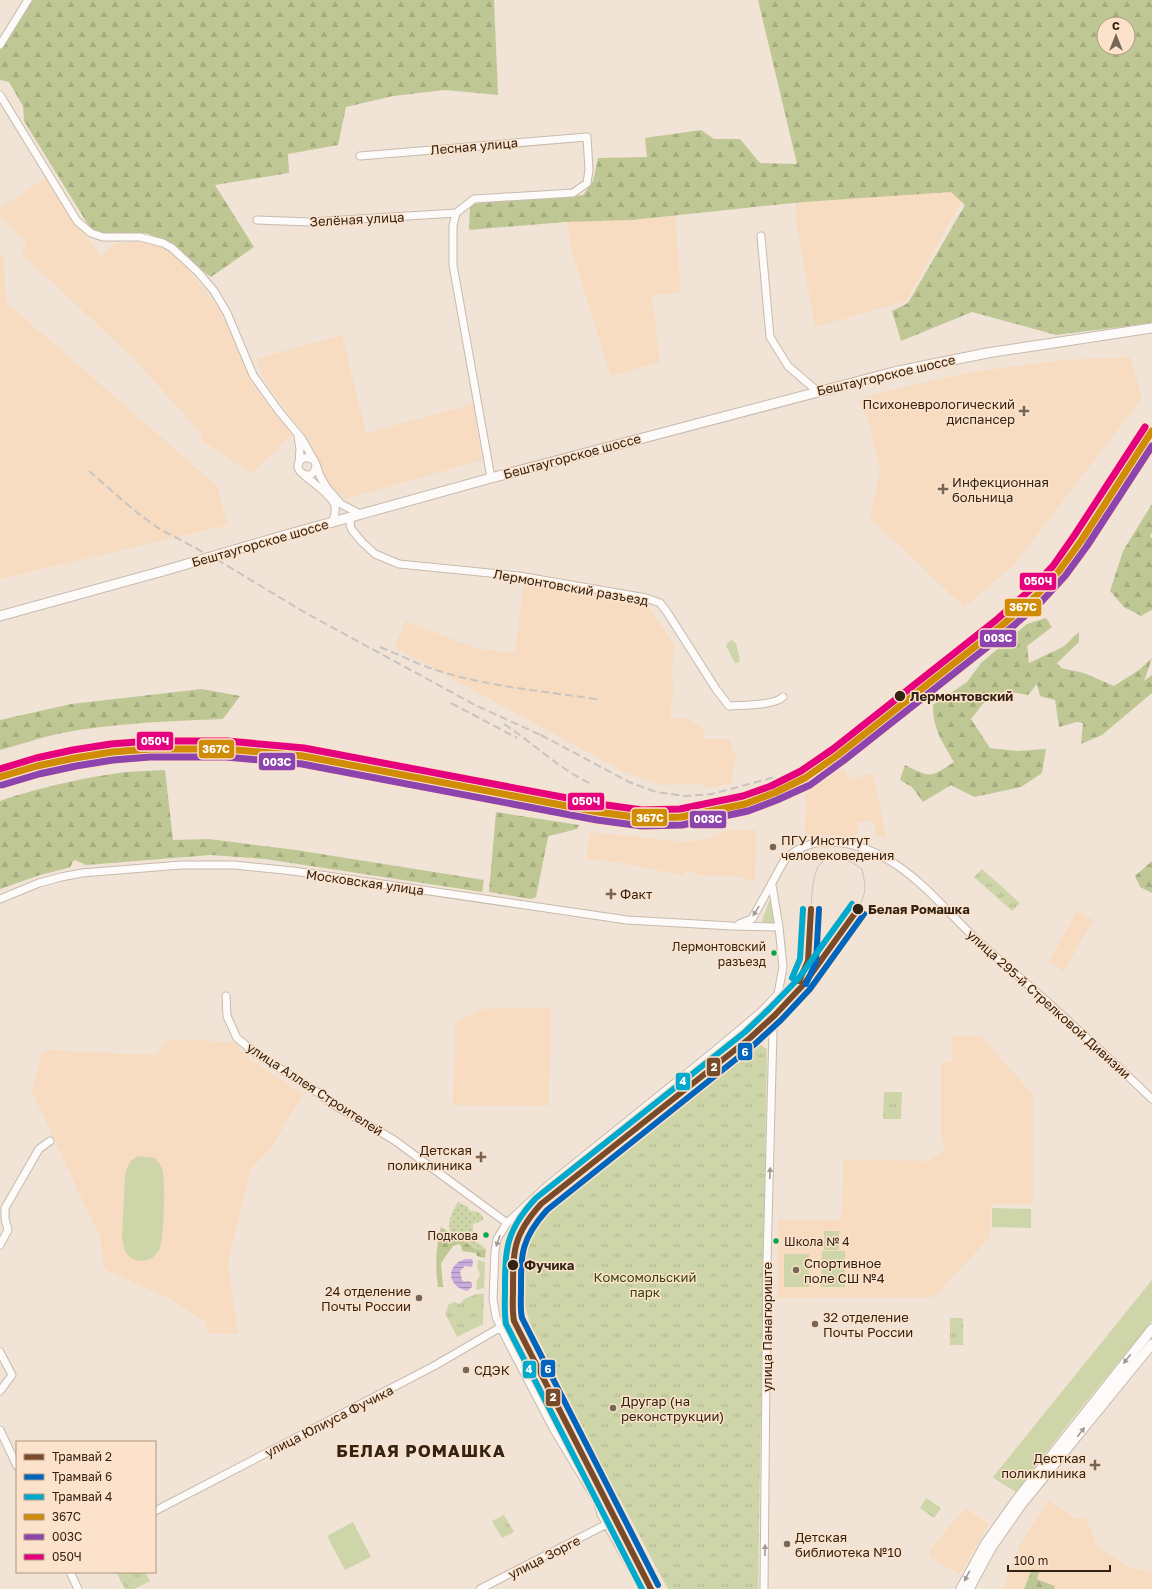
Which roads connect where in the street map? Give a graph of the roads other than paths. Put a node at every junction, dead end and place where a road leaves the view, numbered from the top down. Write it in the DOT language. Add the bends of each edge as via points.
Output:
graph roads {
  1 [pos="28,0"];
  2 [pos="0,44"];
  3 [pos="0,95"];
  4 [pos="360,156"];
  5 [pos="456,213"];
  6 [pos="257,220"];
  7 [pos="761,236"];
  8 [pos="1152,328"];
  9 [pos="817,391"];
  10 [pos="296,431"];
  11 [pos="315,462"];
  12 [pos="299,463"];
  13 [pos="304,475"];
  14 [pos="490,478"];
  15 [pos="360,514"];
  16 [pos="351,517"];
  17 [pos="333,522"];
  18 [pos="0,616"];
  19 [pos="783,697"];
  20 [pos="772,885"];
  21 [pos="0,899"];
  22 [pos="732,926"];
  23 [pos="779,927"];
  24 [pos="778,994"];
  25 [pos="226,996"];
  26 [pos="1152,1099"];
  27 [pos="50,1141"];
  28 [pos="507,1223"];
  29 [pos="0,1245"];
  30 [pos="500,1327"];
  31 [pos="1152,1329"];
  32 [pos="1152,1344"];
  33 [pos="0,1352"];
  34 [pos="0,1391"];
  35 [pos="0,1430"];
  36 [pos="16,1464"];
  37 [pos="156,1510"];
  38 [pos="607,1524"];
  39 [pos="70,1573"];
  40 [pos="78,1589"];
  41 [pos="480,1589"];
  42 [pos="643,1589"];
  43 [pos="764,1589"];
  44 [pos="960,1589"];
  45 [pos="969,1589"];
  1 -- 2 [label="street"];
  3 -- 10 [label="street" via="77,221 91,233 103,237 140,237 163,243 198,272 214,291 227,313 253,375"];
  4 -- 5 [label="street, Лесная улица" via="588,137 587,183 573,193 474,199"];
  5 -- 6 [label="street, Зелёная улица" via="310,222"];
  5 -- 14 [label="street" via="453,226 453,265"];
  7 -- 9 [label="street" via="770,338 788,366"];
  8 -- 9 [label="main road, Бештаугорское шоссе" via="987,353"];
  9 -- 14 [label="main road, Бештаугорское шоссе"];
  10 -- 11 [label="street"];
  10 -- 12 [label="street" via="300,440"];
  11 -- 12 [label="street" via="305,457"];
  11 -- 13 [label="street" via="316,469 313,473"];
  11 -- 15 [label="street" via="327,488 340,504"];
  12 -- 13 [label="street" via="298,468"];
  13 -- 17 [label="street" via="331,498 335,505"];
  14 -- 15 [label="main road, Бештаугорское шоссе"];
  15 -- 16 [label="main road, Бештаугорское шоссе"];
  16 -- 17 [label="main road, Бештаугорское шоссе"];
  16 -- 19 [label="street, Лермонтовский разъезд" via="352,530 362,542 375,554 399,564 519,576 653,600 667,612 729,706 779,701"];
  17 -- 18 [label="main road, Бештаугорское шоссе, bridge"];
  20 -- 22 [label="street, Московская улица, one-way" via="752,918"];
  20 -- 23 [label="street, улица Панагюриште"];
  20 -- 26 [label="street, улица 295-й Стрелковой Дивизии" via="781,866 791,854 814,842 839,842 886,858 939,901 976,939"];
  21 -- 22 [label="street, Московская улица" via="39,883 82,873 181,866 242,866 293,871 627,920"];
  22 -- 23 [label="street, Московская улица"];
  23 -- 24 [label="street, улица Панагюриште" via="782,967"];
  24 -- 28 [label="street" via="762,1011 547,1186"];
  43 -- 24 [label="street, улица Панагюриште, one-way" via="768,1220 773,1030"];
  25 -- 28 [label="street, улица Аллея Строителей" via="227,1016 237,1038 254,1052 336,1106 394,1140"];
  27 -- 29 [label="street" via="39,1149 5,1208 8,1230"];
  28 -- 30 [label="street, one-way" via="497,1239 495,1251 493,1299"];
  30 -- 37 [label="street, улица Юлиуса Фучика" via="434,1366"];
  30 -- 38 [label="street" via="554,1430 597,1501"];
  31 -- 44 [label="main road, one-way" via="1018,1498 986,1543"];
  45 -- 32 [label="main road, one-way" via="991,1548 1021,1504"];
  33 -- 34 [label="street" via="12,1375"];
  35 -- 36 [label="street"];
  38 -- 41 [label="street, улица Зорге"];
  38 -- 42 [label="street"];
  39 -- 40 [label="street"];
}
